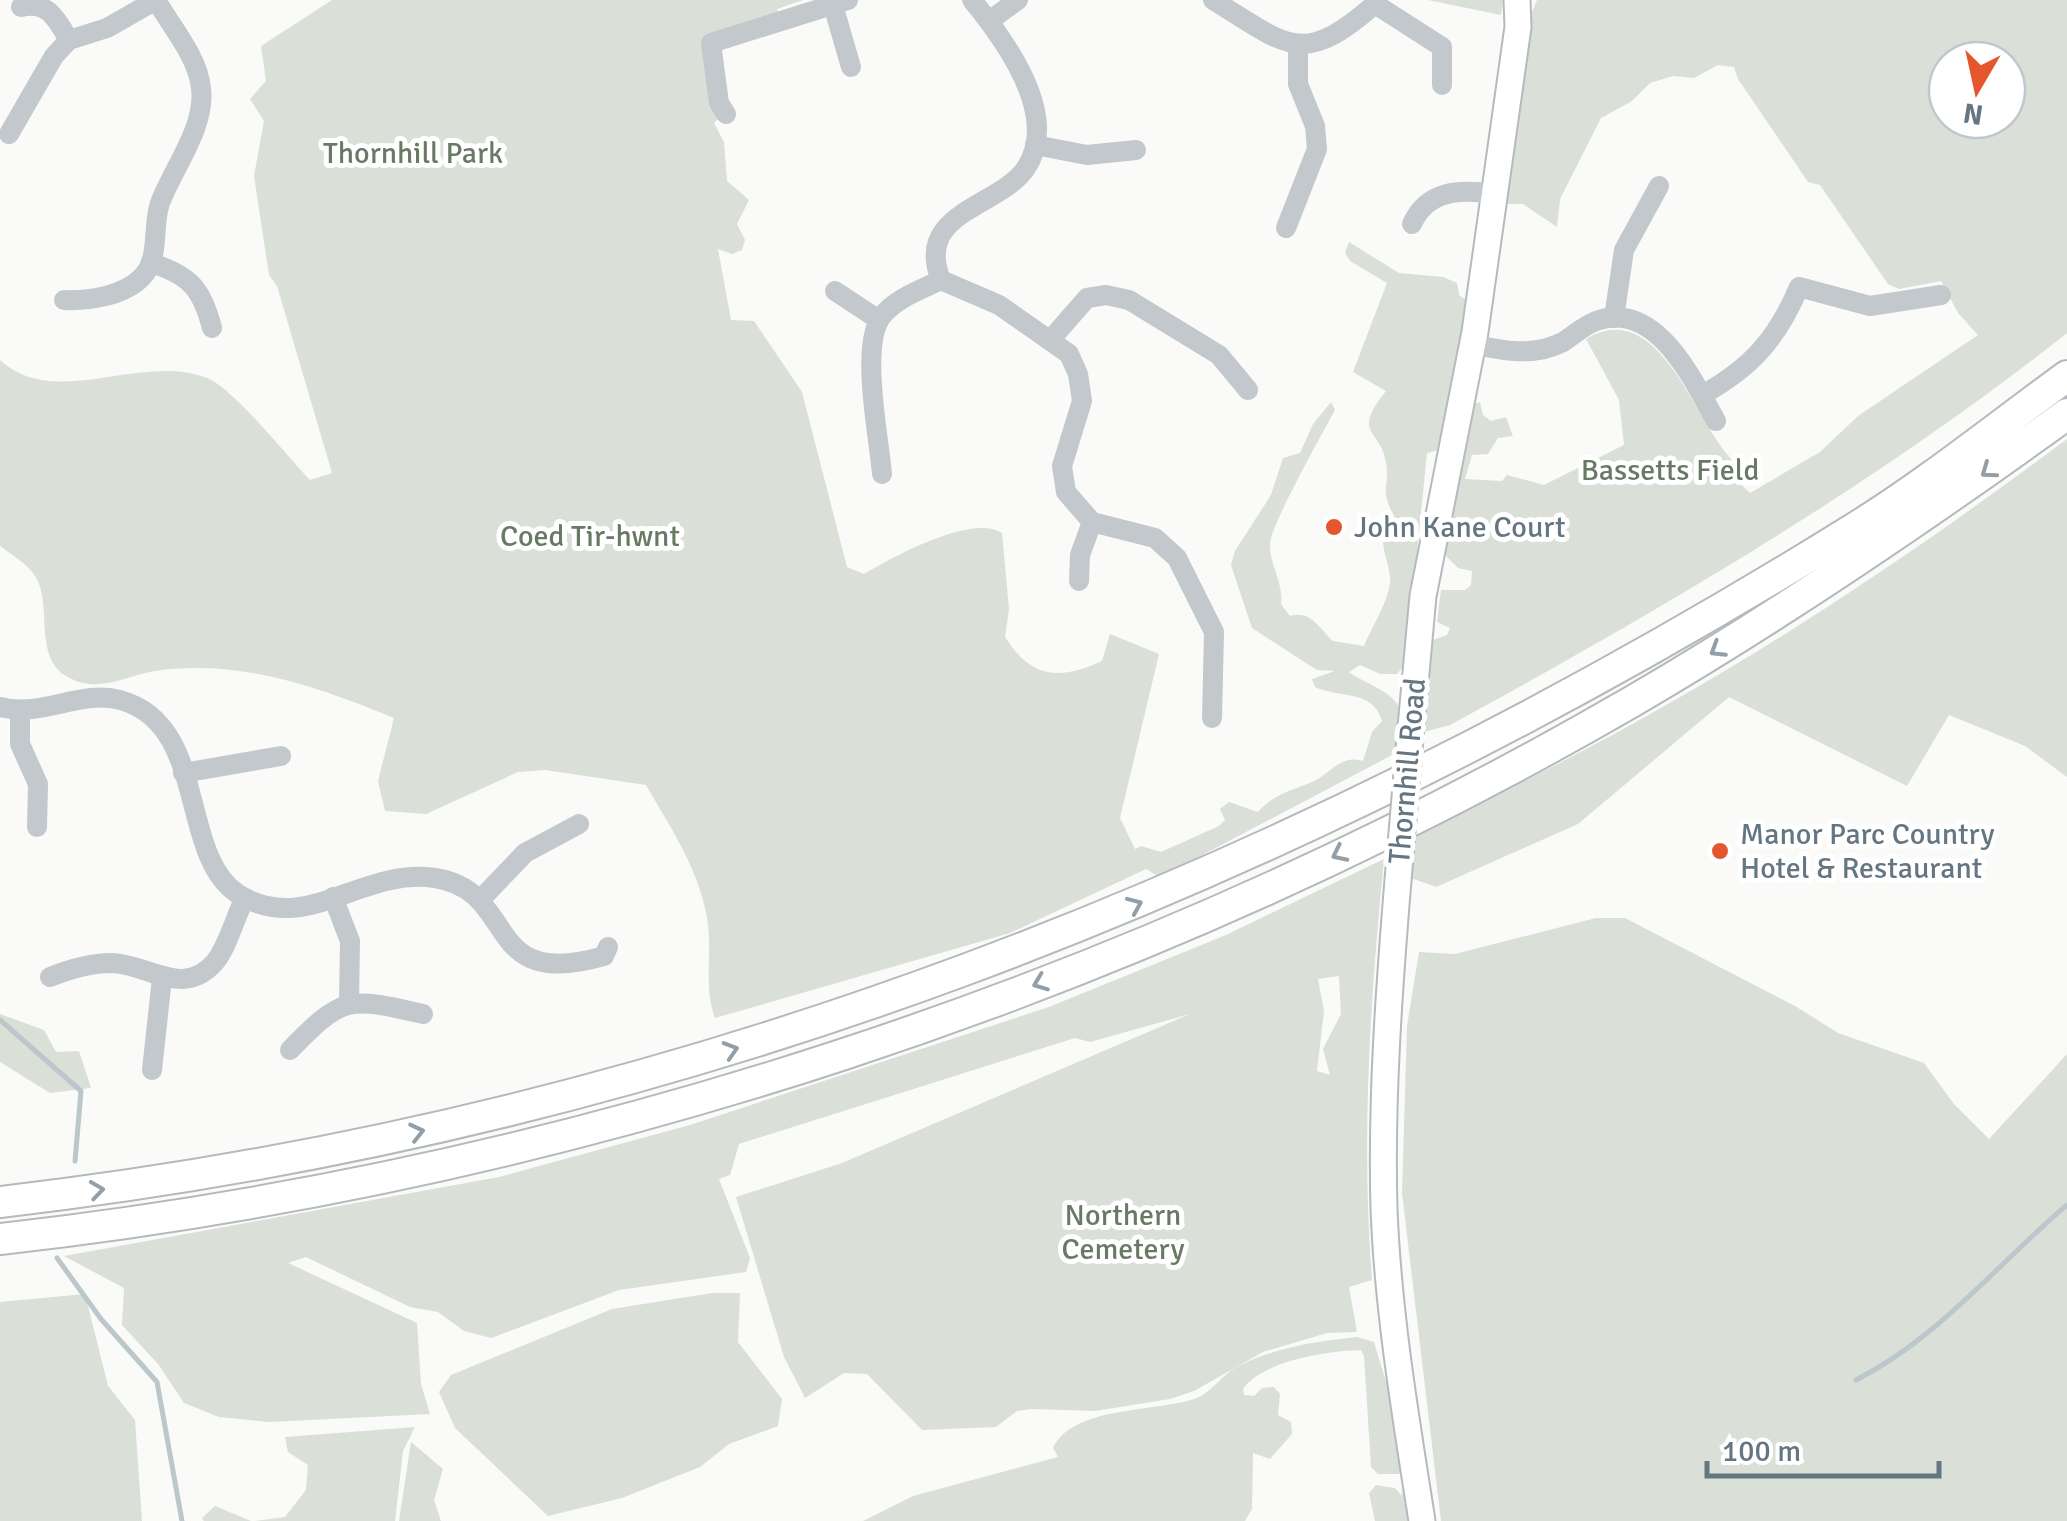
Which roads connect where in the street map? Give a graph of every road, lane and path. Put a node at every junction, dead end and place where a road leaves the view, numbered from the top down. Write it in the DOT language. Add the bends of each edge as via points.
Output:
graph roads {
  1 [pos="156,0"];
  2 [pos="972,0"];
  3 [pos="1018,0"];
  4 [pos="1214,0"];
  5 [pos="1517,0"];
  6 [pos="1531,0"];
  7 [pos="840,2"];
  8 [pos="1375,2"];
  9 [pos="21,7"];
  10 [pos="989,22"];
  11 [pos="1518,28"];
  12 [pos="69,40"];
  13 [pos="1298,45"];
  14 [pos="852,66"];
  15 [pos="1442,84"];
  16 [pos="726,114"];
  17 [pos="9,134"];
  18 [pos="1035,145"];
  19 [pos="1136,150"];
  20 [pos="1660,186"];
  21 [pos="1493,194"];
  22 [pos="1412,224"];
  23 [pos="1286,228"];
  24 [pos="151,262"];
  25 [pos="941,280"];
  26 [pos="836,291"];
  27 [pos="1940,296"];
  28 [pos="64,300"];
  29 [pos="1614,318"];
  30 [pos="879,320"];
  31 [pos="212,328"];
  32 [pos="1052,338"];
  33 [pos="1472,344"];
  34 [pos="2067,376"];
  35 [pos="1248,390"];
  36 [pos="1702,395"];
  37 [pos="2067,414"];
  38 [pos="1716,420"];
  39 [pos="882,474"];
  40 [pos="1092,522"];
  41 [pos="1079,580"];
  42 [pos="10,709"];
  43 [pos="1212,718"];
  44 [pos="282,756"];
  45 [pos="184,773"];
  46 [pos="579,824"];
  47 [pos="36,827"];
  48 [pos="333,897"];
  49 [pos="245,898"];
  50 [pos="480,900"];
  51 [pos="608,947"];
  52 [pos="50,976"];
  53 [pos="162,978"];
  54 [pos="349,1004"];
  55 [pos="423,1014"];
  56 [pos="290,1050"];
  57 [pos="152,1070"];
  58 [pos="0,1202"];
  59 [pos="0,1239"];
  60 [pos="1422,1521"];
  1 -- 12 [label="street"];
  1 -- 24 [label="street" via="196,68 202,101 162,199"];
  2 -- 10 [label="street"];
  3 -- 10 [label="street"];
  4 -- 13 [label="street" via="1278,40"];
  5 -- 11 [label="main road, Thornhill Road"];
  6 -- 11 [label="main road, Thornhill Road"];
  7 -- 14 [label="street"];
  7 -- 16 [label="street" via="711,42"];
  8 -- 13 [label="street" via="1334,38"];
  8 -- 15 [label="street" via="1442,47"];
  9 -- 12 [label="street" via="48,10"];
  10 -- 18 [label="street" via="1024,78"];
  11 -- 21 [label="main road, Thornhill Road"];
  12 -- 17 [label="street"];
  13 -- 23 [label="street" via="1298,84 1316,126 1317,150"];
  18 -- 19 [label="street" via="1088,155"];
  18 -- 25 [label="street" via="1018,178 961,212 944,232 937,260"];
  20 -- 29 [label="street" via="1624,250"];
  21 -- 22 [label="street" via="1440,196"];
  21 -- 33 [label="main road, Thornhill Road"];
  24 -- 28 [label="street" via="120,292"];
  24 -- 31 [label="street" via="193,282"];
  25 -- 30 [label="street" via="903,298"];
  25 -- 32 [label="street" via="984,296"];
  26 -- 30 [label="street"];
  27 -- 36 [label="street" via="1870,306 1799,287 1768,346"];
  29 -- 33 [label="street" via="1536,351"];
  29 -- 36 [label="street" via="1640,324 1662,341"];
  30 -- 39 [label="street" via="872,355"];
  32 -- 35 [label="street" via="1087,298 1120,296 1218,355"];
  32 -- 40 [label="street" via="1074,363 1082,388 1062,480 1072,504"];
  33 -- 60 [label="main road, Thornhill Road, bridge" via="1428,561 1385,1054 1384,1212"];
  58 -- 34 [label="highway, one-way" via="293,1157 533,1106 840,1016 1094,923 1350,807 1604,676 1860,525"];
  36 -- 38 [label="street"];
  37 -- 59 [label="highway, one-way" via="1857,564 1607,716 1323,862 1091,963 890,1038 648,1113 353,1183"];
  40 -- 41 [label="street"];
  40 -- 43 [label="street" via="1155,538 1178,558 1214,632"];
  42 -- 45 [label="street" via="106,698 132,704 165,730"];
  42 -- 47 [label="street" via="38,784"];
  44 -- 45 [label="street"];
  45 -- 49 [label="street" via="217,870"];
  46 -- 50 [label="street" via="525,853"];
  48 -- 49 [label="street" via="289,910"];
  48 -- 50 [label="street" via="376,880 412,876 448,880"];
  48 -- 54 [label="street" via="350,940"];
  49 -- 53 [label="street" via="214,963 188,978"];
  50 -- 51 [label="street" via="508,942 540,964 590,960"];
  52 -- 53 [label="street" via="111,963"];
  53 -- 57 [label="street"];
  54 -- 55 [label="street"];
  54 -- 56 [label="street" via="326,1013"];
}
